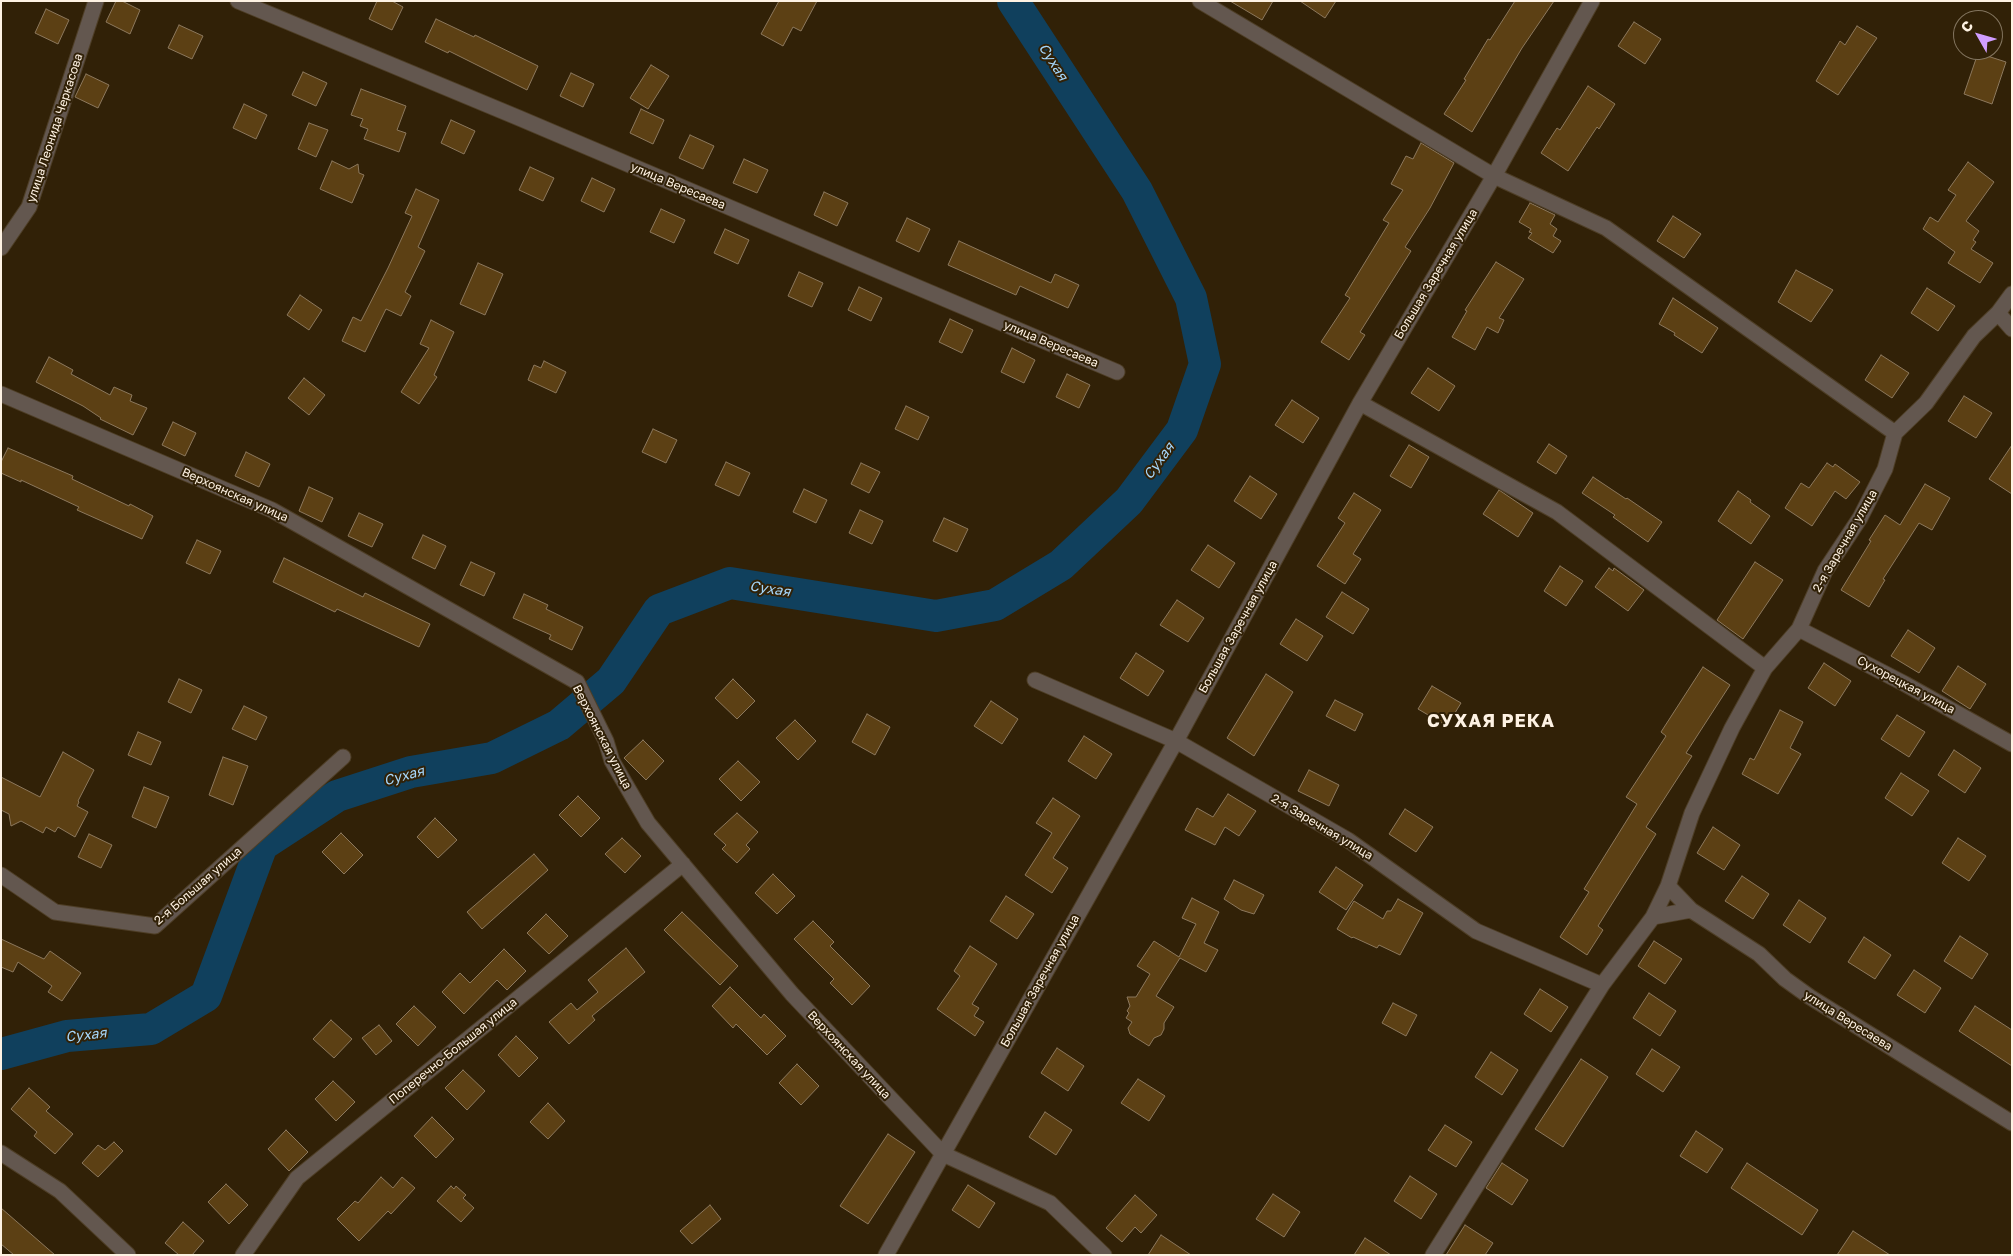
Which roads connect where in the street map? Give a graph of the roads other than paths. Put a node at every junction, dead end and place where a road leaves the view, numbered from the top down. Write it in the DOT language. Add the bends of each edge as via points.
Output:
graph roads {
  1 [pos="96,1"];
  2 [pos="238,1"];
  3 [pos="1200,1"];
  4 [pos="1592,1"];
  5 [pos="1494,176"];
  6 [pos="1,248"];
  7 [pos="2012,294"];
  8 [pos="1998,313"];
  9 [pos="2012,329"];
  10 [pos="1117,372"];
  11 [pos="1,394"];
  12 [pos="1360,403"];
  13 [pos="1895,433"];
  14 [pos="1799,629"];
  15 [pos="1766,668"];
  16 [pos="1034,680"];
  17 [pos="1176,741"];
  18 [pos="2012,744"];
  19 [pos="343,757"];
  20 [pos="683,864"];
  21 [pos="1,875"];
  22 [pos="1668,886"];
  23 [pos="1692,910"];
  24 [pos="1653,917"];
  25 [pos="1602,985"];
  26 [pos="2012,1123"];
  27 [pos="1,1153"];
  28 [pos="942,1154"];
  29 [pos="128,1255"];
  30 [pos="242,1255"];
  31 [pos="886,1255"];
  32 [pos="1104,1255"];
  33 [pos="1433,1255"];
  1 -- 6 [label="street, улица Леонида Черкасова" via="28,207"];
  2 -- 10 [label="street, улица Вересаева"];
  3 -- 5 [label="street"];
  4 -- 5 [label="street, Большая Заречная улица"];
  5 -- 12 [label="street, Большая Заречная улица"];
  5 -- 13 [label="street" via="1606,228"];
  7 -- 8 [label="street"];
  8 -- 9 [label="street"];
  8 -- 13 [label="street" via="1974,336 1926,403"];
  11 -- 20 [label="street, Верхоянская улица" via="272,510 577,682 606,741 612,761 648,822"];
  12 -- 15 [label="street" via="1558,512"];
  12 -- 17 [label="street, Большая Заречная улица"];
  13 -- 14 [label="street, 2-я Заречная улица" via="1885,469 1860,518 1825,571"];
  14 -- 15 [label="street, 2-я Заречная улица"];
  14 -- 18 [label="street, Сухорецкая улица"];
  15 -- 22 [label="street, 2-я Заречная улица" via="1732,728 1692,813"];
  16 -- 17 [label="street, 2-я Заречная улица"];
  17 -- 25 [label="street, 2-я Заречная улица" via="1348,840 1476,931"];
  17 -- 28 [label="street, Большая Заречная улица"];
  19 -- 21 [label="street, 2-я Большая улица" via="155,926 55,912"];
  20 -- 28 [label="street, Верхоянская улица" via="792,994"];
  20 -- 30 [label="street, Поперечно-Большая улица" via="297,1178"];
  22 -- 23 [label="street, улица Вересаева"];
  22 -- 24 [label="street, 2-я Заречная улица"];
  23 -- 24 [label="street"];
  23 -- 26 [label="street, улица Вересаева" via="1759,954 1810,998"];
  24 -- 25 [label="street, 2-я Заречная улица"];
  25 -- 33 [label="street, 2-я Заречная улица"];
  27 -- 29 [label="street" via="60,1191"];
  28 -- 31 [label="street, Большая Заречная улица"];
  28 -- 32 [label="street, Верхоянская улица" via="1050,1203"];
}
